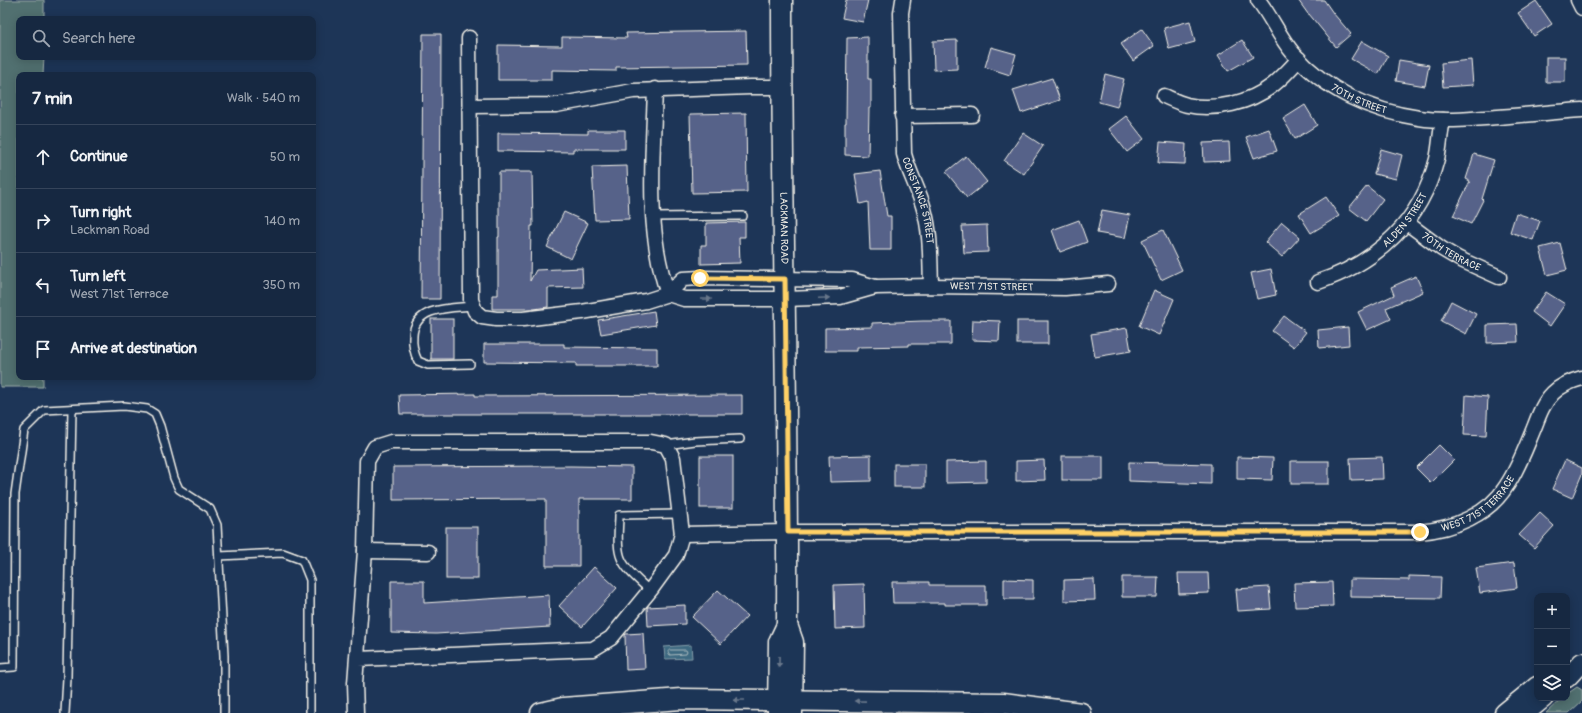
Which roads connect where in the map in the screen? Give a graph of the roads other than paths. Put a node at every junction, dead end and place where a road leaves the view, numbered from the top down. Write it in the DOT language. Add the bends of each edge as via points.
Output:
graph roads {
  1 [pos="782,0"];
  2 [pos="903,0"];
  3 [pos="1258,0"];
  4 [pos="1578,0"];
  5 [pos="1582,8"];
  6 [pos="469,38"];
  7 [pos="1299,59"];
  8 [pos="782,87"];
  9 [pos="654,89"];
  10 [pos="1164,96"];
  11 [pos="470,106"];
  12 [pos="1582,110"];
  13 [pos="972,115"];
  14 [pos="902,116"];
  15 [pos="1443,120"];
  16 [pos="743,216"];
  17 [pos="654,217"];
  18 [pos="1407,223"];
  19 [pos="1498,277"];
  20 [pos="785,279"];
  21 [pos="1318,282"];
  22 [pos="1108,284"];
  23 [pos="931,286"];
  24 [pos="875,287"];
  25 [pos="668,294"];
  26 [pos="786,299"];
  27 [pos="473,306"];
  28 [pos="470,364"];
  29 [pos="1582,378"];
  30 [pos="72,409"];
  31 [pos="740,439"];
  32 [pos="666,446"];
  33 [pos="680,514"];
  34 [pos="788,532"];
  35 [pos="682,534"];
  36 [pos="365,551"];
  37 [pos="428,552"];
  38 [pos="219,556"];
  39 [pos="650,591"];
  40 [pos="358,658"];
  41 [pos="1582,659"];
  42 [pos="1582,662"];
  43 [pos="1569,665"];
  44 [pos="0,668"];
  45 [pos="1570,675"];
  46 [pos="1534,688"];
  47 [pos="1540,701"];
  48 [pos="785,706"];
  49 [pos="65,713"];
  50 [pos="224,713"];
  51 [pos="310,713"];
  52 [pos="356,713"];
  53 [pos="542,713"];
  54 [pos="1081,713"];
  55 [pos="1504,713"];
  56 [pos="1526,713"];
  1 -- 8 [label="main road, LACKMAN ROAD"];
  2 -- 14 [label="street, CONSTANCE STREET"];
  3 -- 7 [label="street, 70TH STREET" via="1292,53"];
  4 -- 5 [label="street"];
  6 -- 11 [label="street"];
  7 -- 10 [label="street" via="1272,86 1246,100 1217,106 1201,106"];
  7 -- 15 [label="street, 70TH STREET" via="1321,80 1353,99 1391,113"];
  8 -- 9 [label="street"];
  8 -- 20 [label="main road, LACKMAN ROAD"];
  9 -- 11 [label="street" via="556,105"];
  9 -- 17 [label="street"];
  11 -- 27 [label="street"];
  12 -- 15 [label="street, 70TH STREET"];
  13 -- 14 [label="street"];
  14 -- 23 [label="street, CONSTANCE STREET" via="904,154 924,209 930,242"];
  15 -- 18 [label="street, ALDEN STREET" via="1432,174 1416,210"];
  16 -- 17 [label="lane"];
  17 -- 25 [label="street" via="661,273"];
  18 -- 19 [label="street, 70TH TERRACE" via="1453,256"];
  18 -- 21 [label="street, ALDEN STREET" via="1394,238 1353,268"];
  20 -- 24 [label="street, WEST 71ST STREET" via="852,280"];
  20 -- 25 [label="street, WEST 71ST STREET" via="683,279"];
  20 -- 26 [label="main road, LACKMAN ROAD"];
  22 -- 23 [label="street, WEST 71ST STREET" via="1065,288"];
  23 -- 24 [label="street, WEST 71ST STREET"];
  26 -- 24 [label="street, WEST 71ST STREET, one-way" via="840,297"];
  25 -- 26 [label="street, WEST 71ST STREET, one-way" via="684,299"];
  25 -- 27 [label="street" via="646,301 523,319 482,316"];
  26 -- 34 [label="main road, LACKMAN ROAD"];
  27 -- 28 [label="lane" via="428,313 418,320 413,330 412,343 418,361 428,365"];
  29 -- 34 [label="street, WEST 71ST TERRACE" via="1570,381 1553,392 1544,404 1517,468 1507,487 1495,501 1464,522 1434,531"];
  30 -- 38 [label="lane" via="124,406 147,409 155,414 179,489 210,509 218,525"];
  30 -- 44 [label="lane" via="44,410 24,430 15,494 14,667"];
  30 -- 49 [label="lane"];
  31 -- 32 [label="lane" via="695,441"];
  32 -- 33 [label="street" via="673,458"];
  32 -- 36 [label="street" via="651,442 391,442 375,447 367,461"];
  33 -- 35 [label="street"];
  33 -- 39 [label="lane" via="619,515 619,553 625,566"];
  34 -- 35 [label="street, WEST 71ST TERRACE"];
  34 -- 48 [label="main road, LACKMAN ROAD" via="787,625 779,642"];
  35 -- 39 [label="street" via="676,555"];
  36 -- 37 [label="street"];
  36 -- 40 [label="street"];
  38 -- 50 [label="lane"];
  38 -- 51 [label="lane" via="283,553 302,560 310,580"];
  39 -- 40 [label="street" via="611,638 593,650"];
  40 -- 52 [label="street" via="355,683"];
  41 -- 43 [label="street"];
  42 -- 45 [label="street"];
  46 -- 55 [label="street"];
  47 -- 56 [label="street"];
  48 -- 53 [label="main road, one-way" via="681,699 563,708"];
  54 -- 48 [label="main road, one-way" via="1003,703"];
}
